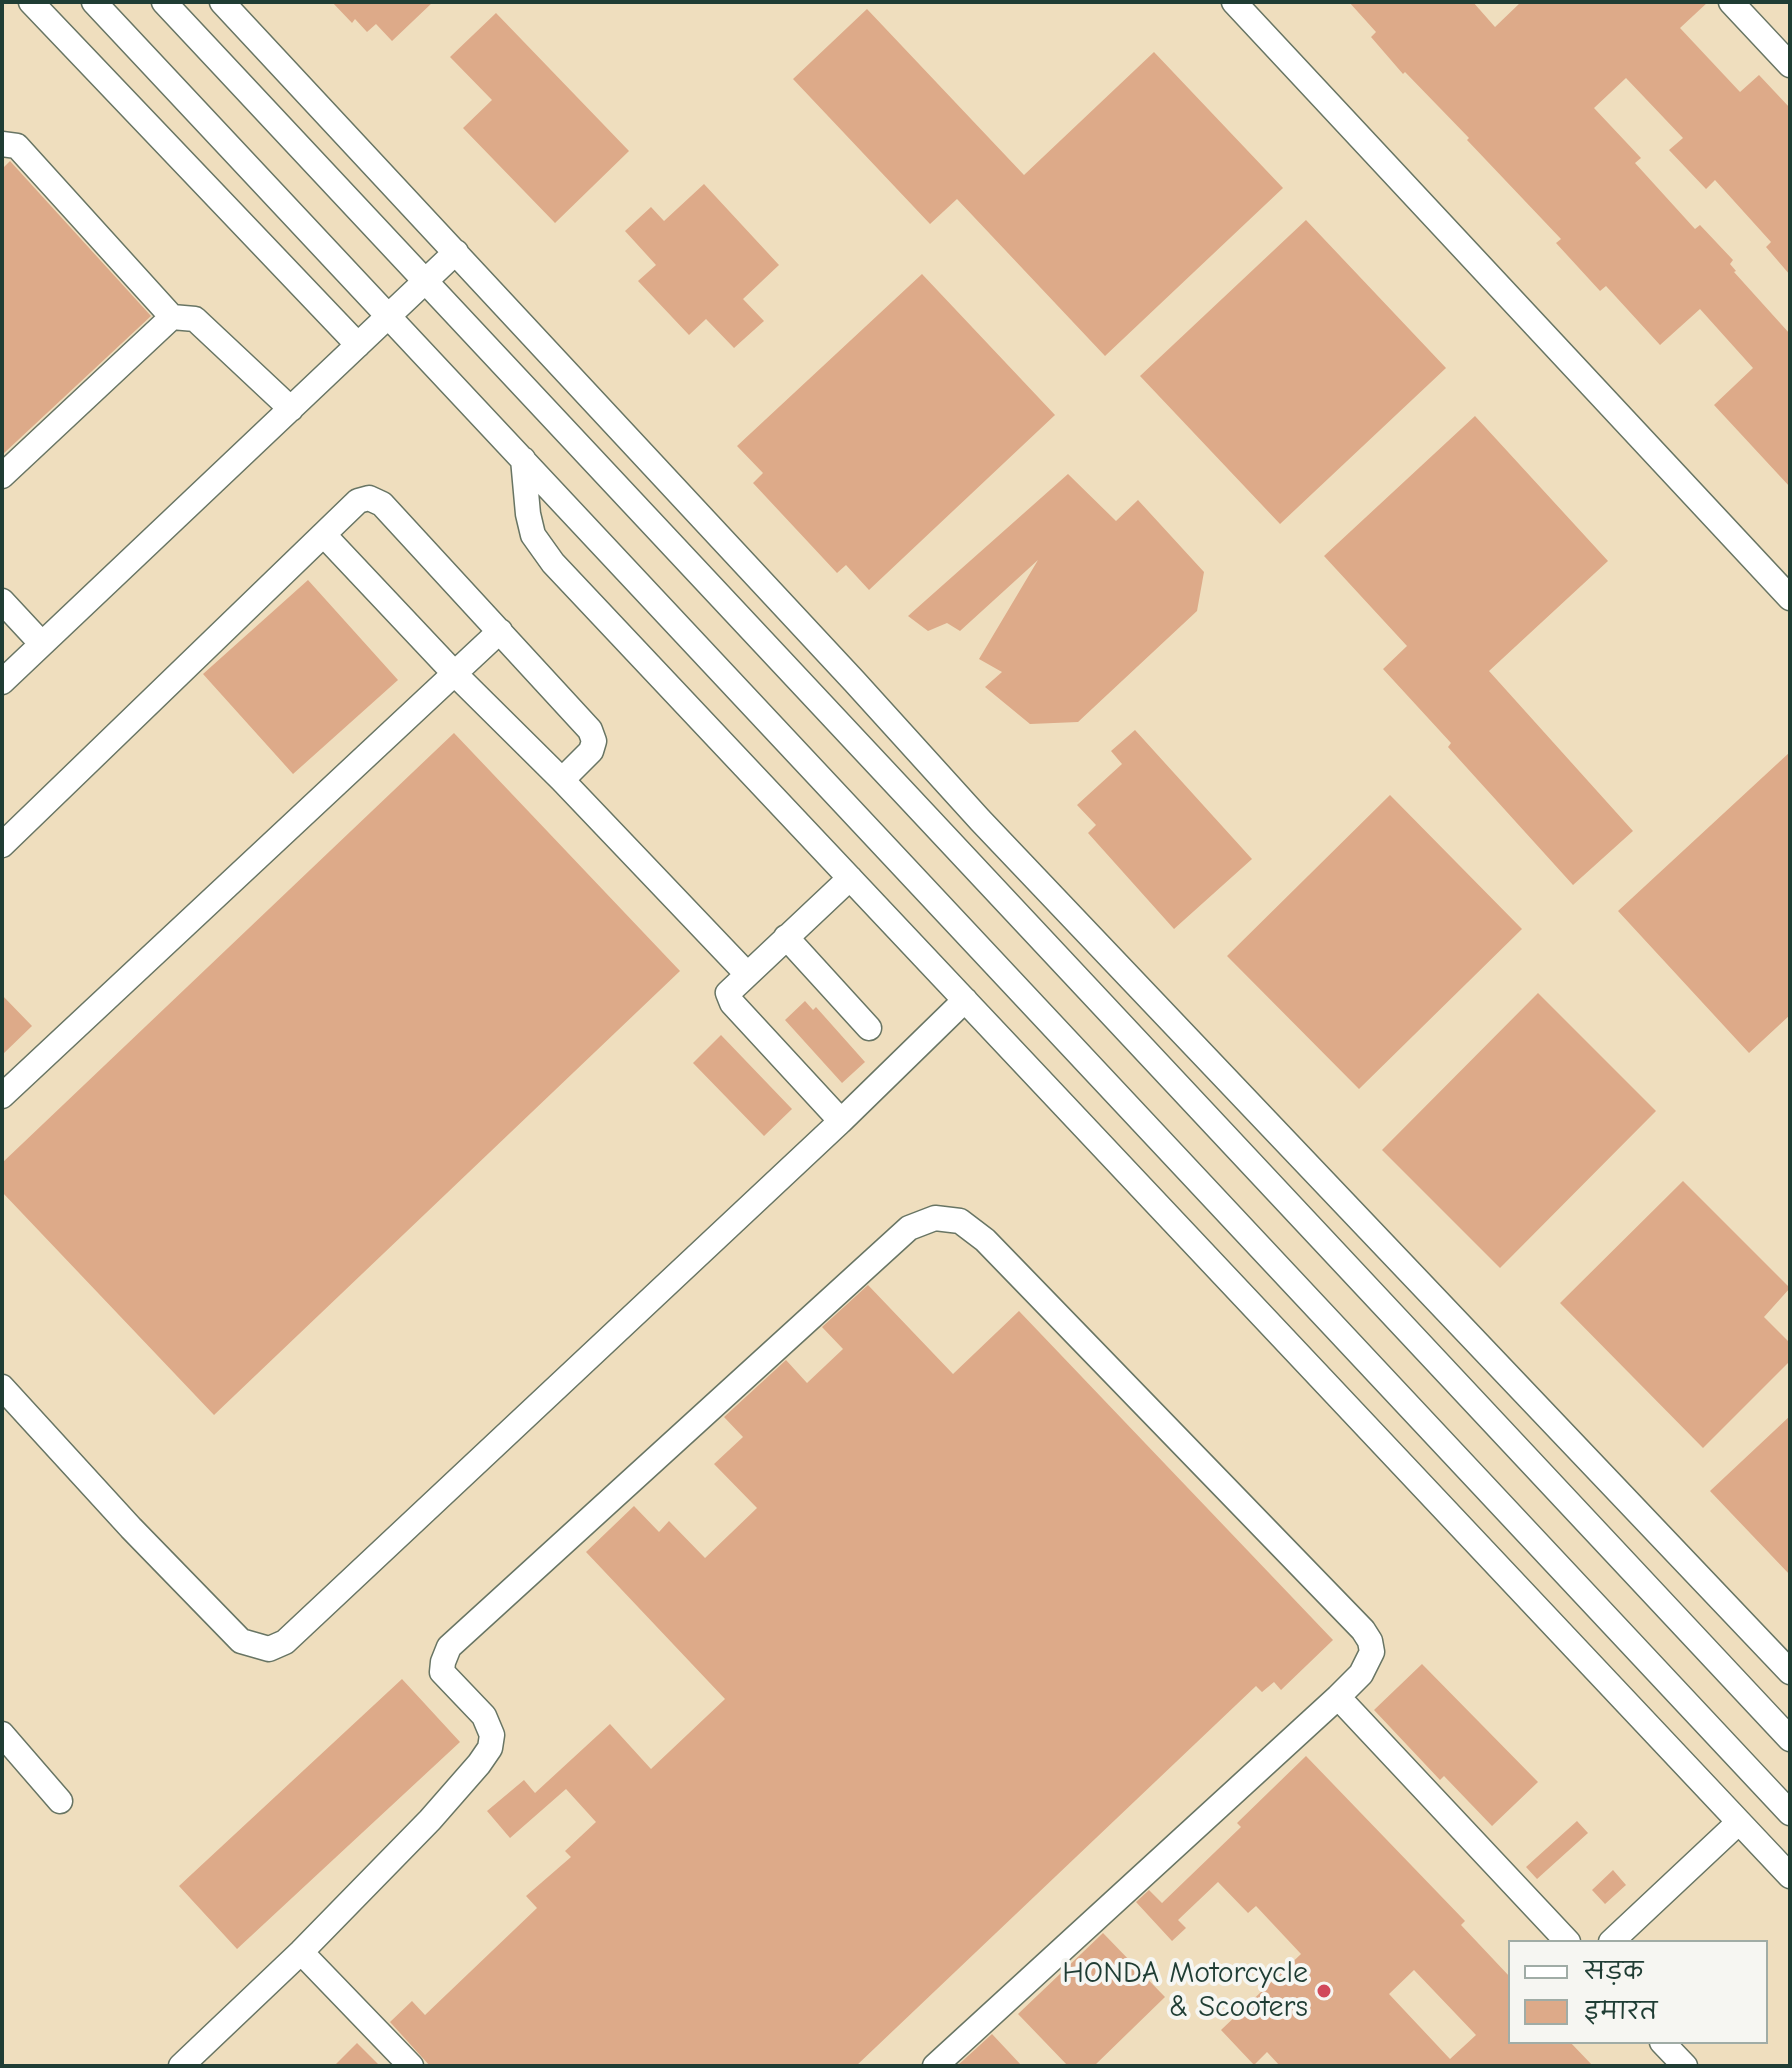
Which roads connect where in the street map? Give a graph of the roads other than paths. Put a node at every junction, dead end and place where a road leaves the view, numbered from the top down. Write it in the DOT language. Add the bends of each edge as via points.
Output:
graph roads {
  1 [pos="31,2"];
  2 [pos="94,2"];
  3 [pos="164,2"];
  4 [pos="222,2"];
  5 [pos="1234,2"];
  6 [pos="1731,2"];
  7 [pos="1790,65"];
  8 [pos="2,144"];
  9 [pos="456,252"];
  10 [pos="426,281"];
  11 [pos="390,316"];
  12 [pos="172,317"];
  13 [pos="358,345"];
  14 [pos="291,409"];
  15 [pos="523,459"];
  16 [pos="2,476"];
  17 [pos="324,535"];
  18 [pos="1790,598"];
  19 [pos="2,601"];
  20 [pos="500,631"];
  21 [pos="42,644"];
  22 [pos="455,674"];
  23 [pos="2,682"];
  24 [pos="562,780"];
  25 [pos="2,845"];
  26 [pos="850,878"];
  27 [pos="786,937"];
  28 [pos="746,973"];
  29 [pos="965,1000"];
  30 [pos="869,1028"];
  31 [pos="2,1096"];
  32 [pos="841,1121"];
  33 [pos="2,1387"];
  34 [pos="1790,1672"];
  35 [pos="1338,1697"];
  36 [pos="2,1734"];
  37 [pos="1790,1739"];
  38 [pos="60,1801"];
  39 [pos="1790,1813"];
  40 [pos="1739,1822"];
  41 [pos="1790,1876"];
  42 [pos="1566,1940"];
  43 [pos="1613,1940"];
  44 [pos="301,1952"];
  45 [pos="1664,2044"];
  46 [pos="181,2066"];
  47 [pos="411,2066"];
  48 [pos="935,2066"];
  49 [pos="1685,2066"];
  1 -- 13 [label="street"];
  2 -- 11 [label="street"];
  3 -- 10 [label="street"];
  4 -- 9 [label="street"];
  5 -- 18 [label="street"];
  6 -- 7 [label="street"];
  8 -- 12 [label="street" via="17,146"];
  9 -- 10 [label="street"];
  9 -- 34 [label="street" via="980,820"];
  10 -- 11 [label="street"];
  10 -- 37 [label="street"];
  11 -- 13 [label="street"];
  11 -- 15 [label="street"];
  12 -- 14 [label="street" via="195,319"];
  12 -- 16 [label="street"];
  13 -- 14 [label="street"];
  14 -- 21 [label="street"];
  15 -- 26 [label="street" via="533,535 553,563"];
  15 -- 39 [label="street"];
  17 -- 20 [label="street" via="358,501 369,498 382,504"];
  17 -- 22 [label="street"];
  17 -- 25 [label="street"];
  19 -- 21 [label="street"];
  20 -- 22 [label="street"];
  20 -- 24 [label="street" via="590,730 591,751"];
  21 -- 23 [label="street"];
  22 -- 24 [label="street"];
  22 -- 31 [label="street"];
  24 -- 28 [label="street"];
  26 -- 27 [label="street"];
  26 -- 29 [label="street"];
  27 -- 28 [label="street"];
  27 -- 30 [label="street"];
  28 -- 32 [label="street" via="728,993 732,1003"];
  29 -- 32 [label="street"];
  29 -- 40 [label="street"];
  32 -- 33 [label="street" via="285,1642 269,1649 241,1641"];
  35 -- 42 [label="street"];
  35 -- 44 [label="street" via="1369,1663 1370,1641 1363,1630 985,1240 960,1221 935,1218 909,1228 449,1647 442,1672 484,1716 492,1735 490,1748 430,1820"];
  35 -- 48 [label="street"];
  36 -- 38 [label="street"];
  40 -- 41 [label="street"];
  40 -- 43 [label="street"];
  44 -- 46 [label="street"];
  44 -- 47 [label="street"];
  45 -- 49 [label="street"];
}
